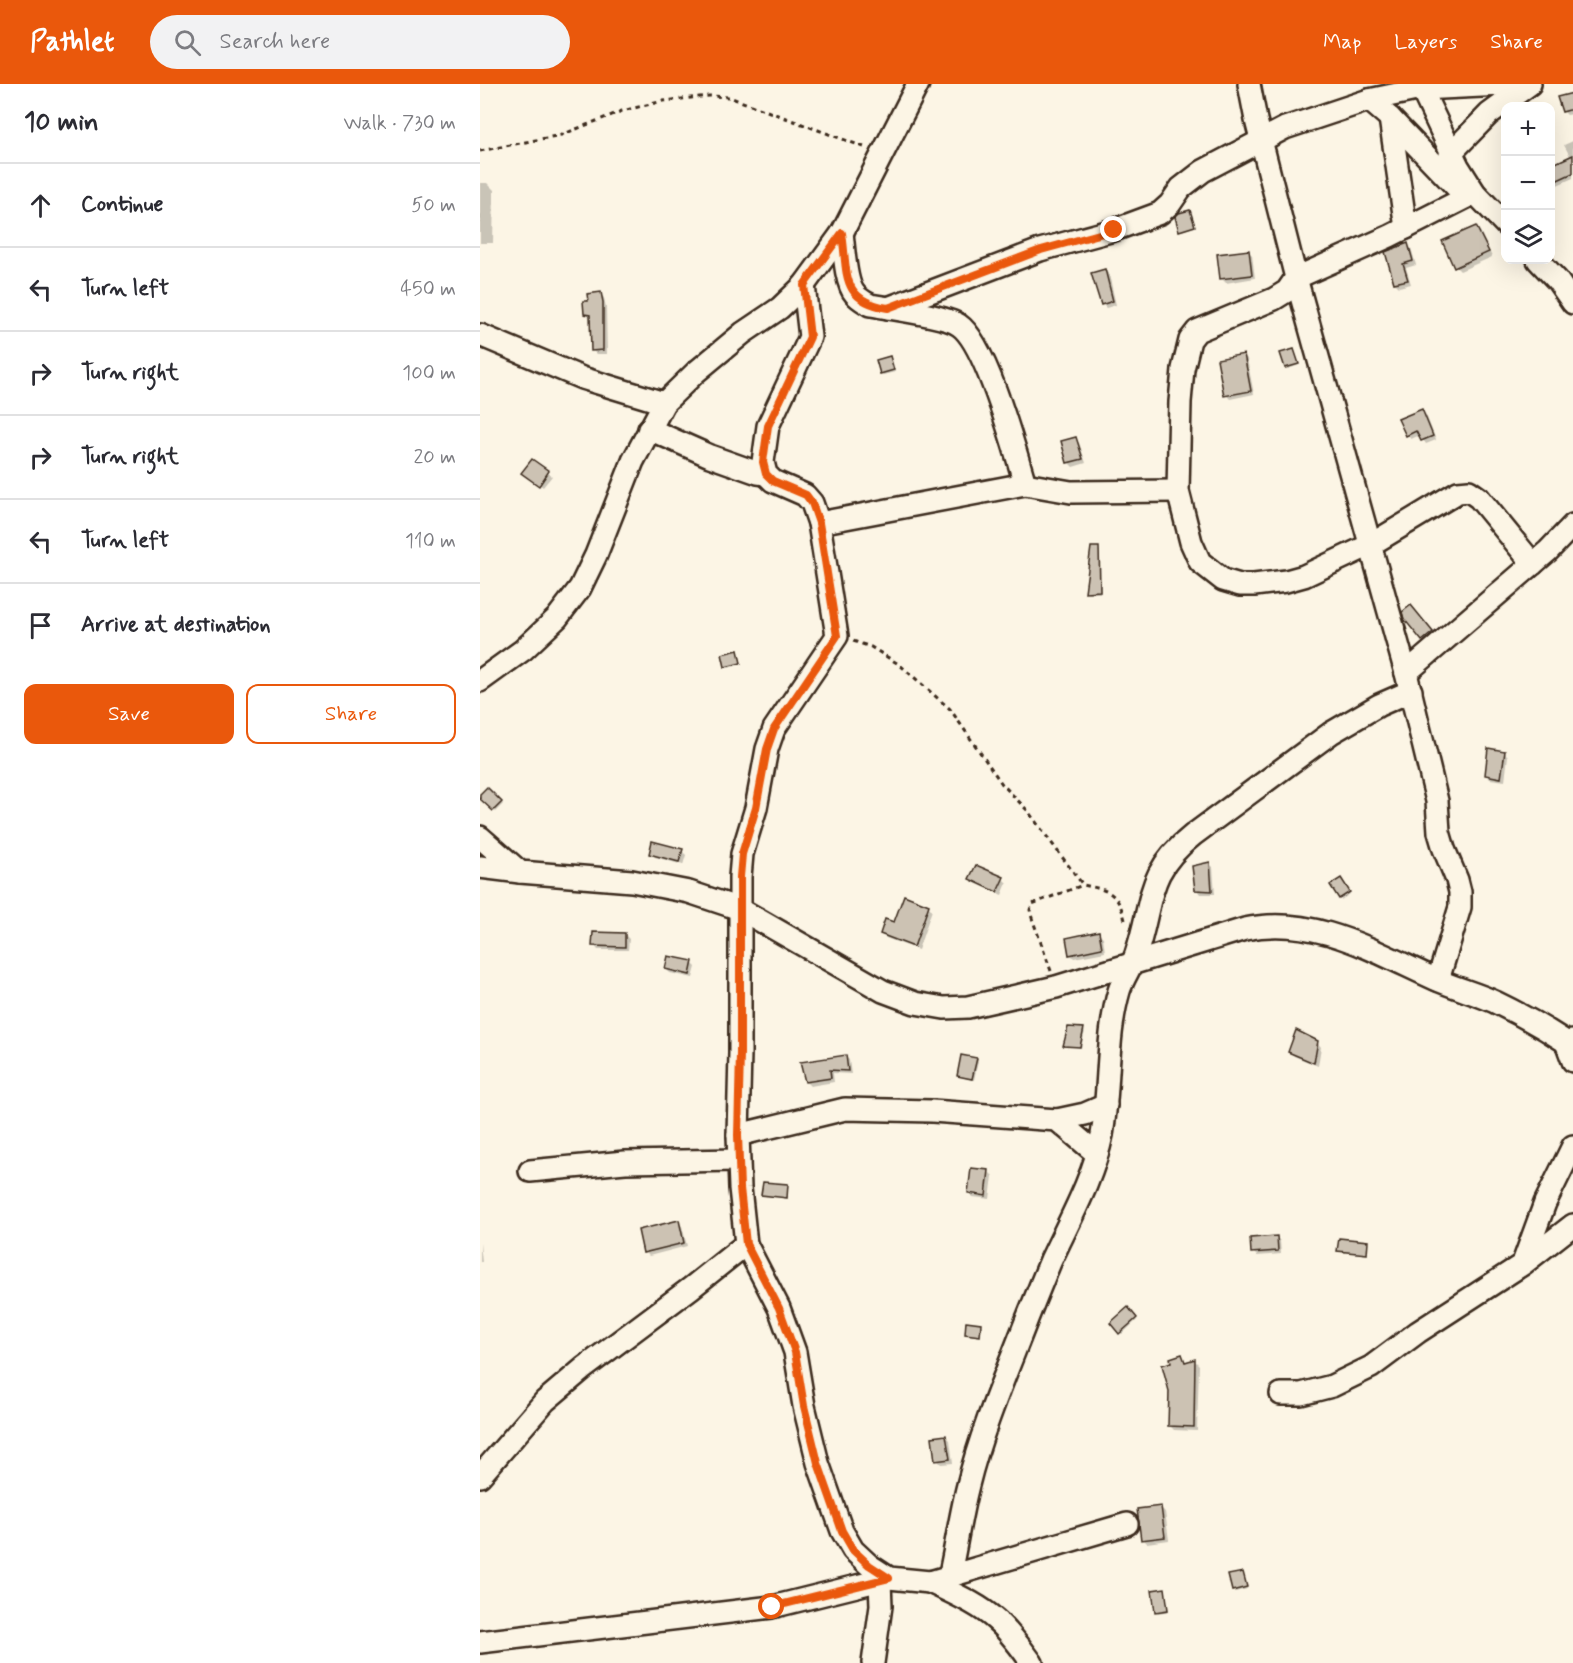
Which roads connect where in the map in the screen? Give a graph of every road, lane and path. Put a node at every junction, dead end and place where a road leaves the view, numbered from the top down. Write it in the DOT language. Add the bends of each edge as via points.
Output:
graph roads {
  1 [pos="918,84"];
  2 [pos="1523,84"];
  3 [pos="1530,84"];
  4 [pos="1420,86"];
  5 [pos="1250,92"];
  6 [pos="1369,100"];
  7 [pos="1390,118"];
  8 [pos="1285,128"];
  9 [pos="1261,141"];
  10 [pos="480,151"];
  11 [pos="1450,153"];
  12 [pos="882,154"];
  13 [pos="1470,195"];
  14 [pos="1501,221"];
  15 [pos="1406,228"];
  16 [pos="842,233"];
  17 [pos="1542,264"];
  18 [pos="1296,278"];
  19 [pos="804,285"];
  20 [pos="1573,303"];
  21 [pos="888,308"];
  22 [pos="480,335"];
  23 [pos="664,403"];
  24 [pos="649,429"];
  25 [pos="766,474"];
  26 [pos="1025,484"];
  27 [pos="1178,491"];
  28 [pos="819,523"];
  29 [pos="1573,525"];
  30 [pos="1370,545"];
  31 [pos="1533,564"];
  32 [pos="837,636"];
  33 [pos="480,681"];
  34 [pos="1409,682"];
  35 [pos="480,837"];
  36 [pos="480,867"];
  37 [pos="520,872"];
  38 [pos="1083,885"];
  39 [pos="740,909"];
  40 [pos="1133,959"];
  41 [pos="1437,980"];
  42 [pos="1056,987"];
  43 [pos="1571,1048"];
  44 [pos="1106,1105"];
  45 [pos="1057,1120"];
  46 [pos="738,1135"];
  47 [pos="1573,1146"];
  48 [pos="1098,1154"];
  49 [pos="738,1160"];
  50 [pos="530,1171"];
  51 [pos="1573,1225"];
  52 [pos="746,1244"];
  53 [pos="1523,1264"];
  54 [pos="1281,1394"];
  55 [pos="480,1476"];
  56 [pos="1127,1524"];
  57 [pos="885,1580"];
  58 [pos="939,1580"];
  59 [pos="480,1642"];
  60 [pos="873,1663"];
  61 [pos="1032,1663"];
  1 -- 12 [label="street"];
  2 -- 4 [label="street"];
  3 -- 11 [label="street" via="1489,114"];
  4 -- 6 [label="street"];
  4 -- 11 [label="street"];
  5 -- 8 [label="street"];
  5 -- 9 [label="street"];
  6 -- 7 [label="street"];
  6 -- 8 [label="street"];
  7 -- 13 [label="street"];
  7 -- 15 [label="street"];
  8 -- 9 [label="street"];
  9 -- 18 [label="street"];
  9 -- 21 [label="street" via="1203,171 1181,188 1160,213 1103,234 1041,250"];
  10 -- 12 [label="path" via="561,135 622,111 709,96 729,97"];
  11 -- 13 [label="street"];
  12 -- 16 [label="street"];
  13 -- 14 [label="street"];
  13 -- 15 [label="street"];
  15 -- 18 [label="street"];
  16 -- 19 [label="street"];
  16 -- 21 [label="street" via="853,293 870,305"];
  17 -- 20 [label="street"];
  18 -- 27 [label="street" via="1287,291 1274,299 1209,324 1190,340 1180,402"];
  18 -- 30 [label="street"];
  19 -- 23 [label="street" via="696,372"];
  19 -- 25 [label="street" via="810,337 768,426 763,462"];
  21 -- 26 [label="street" via="959,324 972,338 1000,405"];
  22 -- 23 [label="street" via="582,378"];
  23 -- 24 [label="street"];
  24 -- 25 [label="street" via="710,456"];
  24 -- 33 [label="street" via="580,588 557,618 523,650"];
  25 -- 28 [label="street" via="806,495"];
  26 -- 27 [label="street" via="1071,492"];
  26 -- 28 [label="street"];
  27 -- 30 [label="street" via="1200,562 1223,580 1240,585 1304,576"];
  28 -- 32 [label="street"];
  29 -- 31 [label="street"];
  30 -- 31 [label="street" via="1458,492 1469,491"];
  30 -- 34 [label="street"];
  31 -- 34 [label="street"];
  32 -- 38 [label="path" via="871,647 900,665 950,708 1002,784 1027,810"];
  32 -- 39 [label="street" via="774,729 742,854"];
  34 -- 40 [label="street" via="1331,733 1177,847 1161,868 1151,891"];
  34 -- 41 [label="street" via="1437,801 1439,832 1460,892 1460,907"];
  35 -- 37 [label="street"];
  36 -- 37 [label="street"];
  37 -- 39 [label="street" via="632,881 689,892"];
  38 -- 40 [label="path" via="1107,890 1115,898 1122,909"];
  38 -- 42 [label="path" via="1032,904 1030,910"];
  39 -- 42 [label="street" via="883,991 915,1003 968,1007"];
  39 -- 46 [label="street"];
  40 -- 41 [label="street" via="1264,925 1298,926 1368,948"];
  40 -- 42 [label="street"];
  40 -- 44 [label="street" via="1119,991"];
  41 -- 43 [label="street" via="1535,1022"];
  44 -- 45 [label="street"];
  44 -- 48 [label="street"];
  45 -- 46 [label="street" via="861,1108 823,1113"];
  45 -- 48 [label="street"];
  46 -- 49 [label="street"];
  47 -- 53 [label="street" via="1545,1203"];
  48 -- 58 [label="street" via="1051,1260 981,1442"];
  49 -- 50 [label="street" via="625,1162"];
  49 -- 52 [label="street"];
  51 -- 53 [label="street"];
  52 -- 55 [label="street" via="545,1401"];
  52 -- 57 [label="street" via="779,1308 795,1352 818,1463 842,1531 853,1550"];
  53 -- 54 [label="street" via="1371,1367 1332,1386 1301,1394"];
  56 -- 58 [label="street"];
  57 -- 58 [label="street"];
  57 -- 59 [label="street" via="772,1607"];
  57 -- 60 [label="street"];
  58 -- 61 [label="street" via="995,1618"];
}
